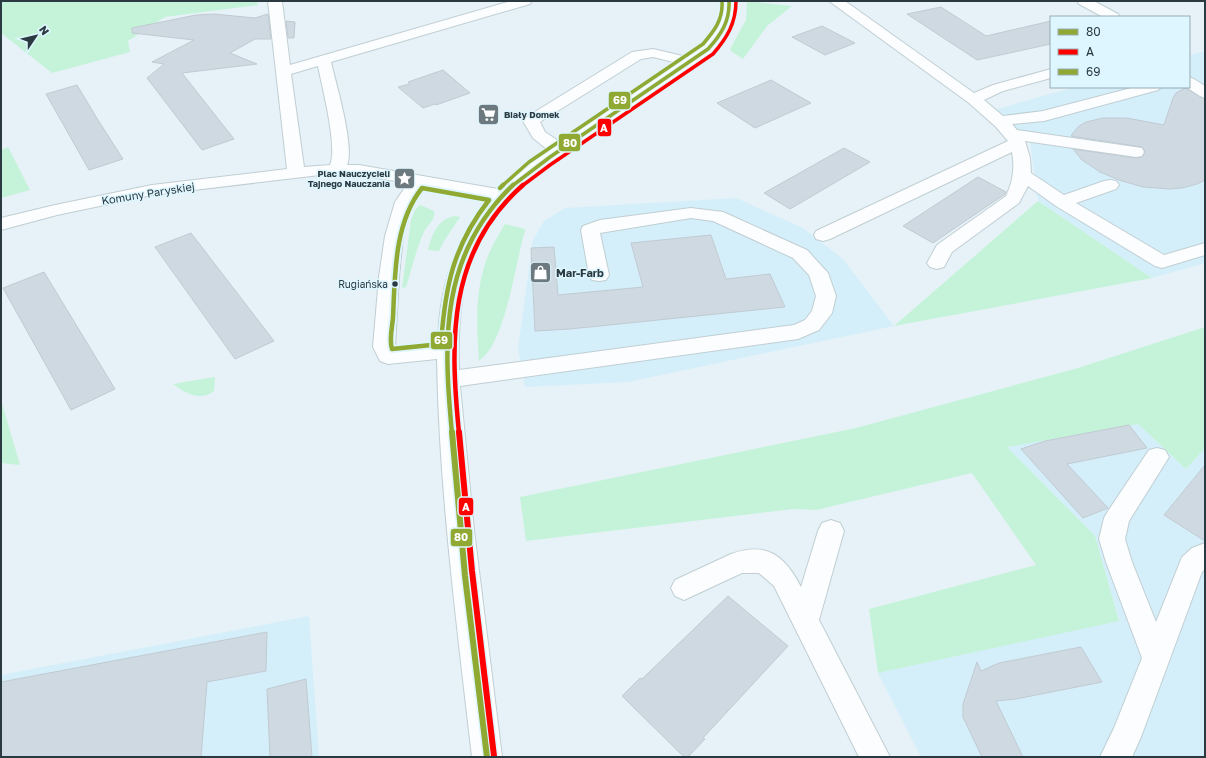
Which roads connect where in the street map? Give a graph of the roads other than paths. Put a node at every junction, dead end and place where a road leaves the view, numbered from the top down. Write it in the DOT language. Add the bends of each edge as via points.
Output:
graph roads {
  1 [pos="275,1"];
  2 [pos="525,1"];
  3 [pos="729,1"];
  4 [pos="836,1"];
  5 [pos="1084,1"];
  6 [pos="1111,16"];
  7 [pos="324,61"];
  8 [pos="691,62"];
  9 [pos="284,71"];
  10 [pos="1050,73"];
  11 [pos="1193,78"];
  12 [pos="1149,88"];
  13 [pos="1205,93"];
  14 [pos="973,99"];
  15 [pos="998,121"];
  16 [pos="1014,138"];
  17 [pos="559,150"];
  18 [pos="1136,152"];
  19 [pos="337,169"];
  20 [pos="296,173"];
  21 [pos="1023,175"];
  22 [pos="419,180"];
  23 [pos="1110,185"];
  24 [pos="501,195"];
  25 [pos="1062,202"];
  26 [pos="1,224"];
  27 [pos="822,235"];
  28 [pos="1205,249"];
  29 [pos="938,263"];
  30 [pos="599,275"];
  31 [pos="448,350"];
  32 [pos="449,379"];
  33 [pos="1157,457"];
  34 [pos="830,531"];
  35 [pos="1205,554"];
  36 [pos="684,588"];
  37 [pos="805,621"];
  38 [pos="1156,658"];
  39 [pos="487,757"];
  40 [pos="875,757"];
  41 [pos="1115,757"];
  1 -- 9 [label="street"];
  2 -- 7 [label="street"];
  3 -- 8 [label="street" via="729,18 724,30 708,49"];
  4 -- 14 [label="street"];
  5 -- 6 [label="street"];
  7 -- 9 [label="street"];
  7 -- 19 [label="street" via="341,144 341,160"];
  8 -- 17 [label="street"];
  8 -- 17 [label="street" via="653,52 637,55 531,121 539,135"];
  9 -- 20 [label="street"];
  10 -- 14 [label="street" via="998,88"];
  11 -- 13 [label="street"];
  12 -- 15 [label="street" via="1044,116"];
  14 -- 15 [label="street"];
  15 -- 16 [label="street"];
  16 -- 18 [label="street"];
  16 -- 21 [label="street"];
  16 -- 27 [label="street"];
  17 -- 24 [label="street" via="524,174"];
  19 -- 20 [label="street"];
  19 -- 22 [label="street"];
  20 -- 26 [label="street, Komuny Paryskiej" via="146,192 55,210"];
  21 -- 25 [label="street"];
  21 -- 29 [label="street" via="1020,188 1013,199 944,249"];
  22 -- 24 [label="street"];
  22 -- 31 [label="street" via="404,202 394,236 384,347 388,356"];
  23 -- 25 [label="street"];
  24 -- 31 [label="street" via="476,231 461,261 452,295"];
  25 -- 28 [label="street" via="1162,262"];
  30 -- 32 [label="street" via="590,230 600,226 692,213 717,216 800,254 818,273 826,296 822,314 812,325 798,332"];
  31 -- 32 [label="street"];
  32 -- 39 [label="street" via="460,522"];
  33 -- 38 [label="street" via="1117,518 1112,539"];
  34 -- 37 [label="street"];
  35 -- 38 [label="street" via="1191,566"];
  36 -- 37 [label="street" via="740,562 765,562 783,578"];
  37 -- 40 [label="street"];
  38 -- 41 [label="street" via="1126,737"];
}
